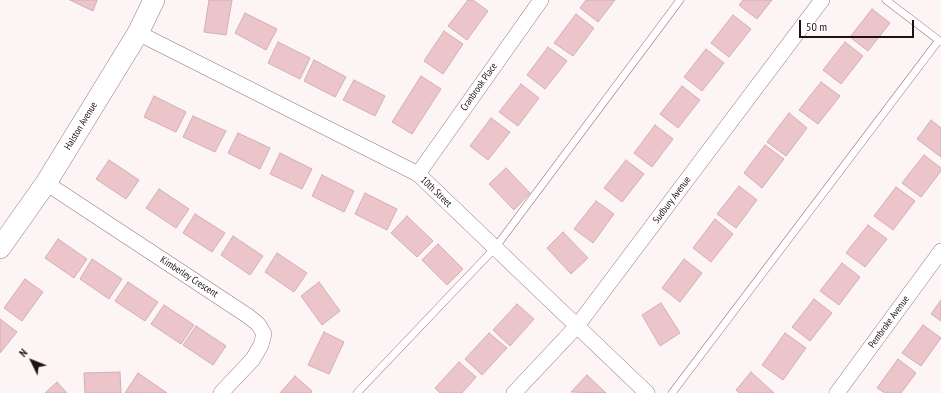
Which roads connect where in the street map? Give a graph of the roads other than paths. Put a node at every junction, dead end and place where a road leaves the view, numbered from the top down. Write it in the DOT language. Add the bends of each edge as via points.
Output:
graph roads {
  1 [pos="154,0"];
  2 [pos="541,0"];
  3 [pos="680,0"];
  4 [pos="822,0"];
  5 [pos="886,0"];
  6 [pos="138,33"];
  7 [pos="940,41"];
  8 [pos="418,174"];
  9 [pos="46,183"];
  10 [pos="0,248"];
  11 [pos="495,248"];
  12 [pos="941,251"];
  13 [pos="577,326"];
  14 [pos="221,393"];
  15 [pos="357,393"];
  16 [pos="514,393"];
  17 [pos="647,393"];
  18 [pos="672,393"];
  19 [pos="837,393"];
  1 -- 6 [label="main road, Halston Avenue"];
  2 -- 8 [label="street, Cranbrook Place"];
  3 -- 11 [label="lane"];
  4 -- 13 [label="street, Sudbury Avenue"];
  5 -- 7 [label="lane"];
  6 -- 8 [label="street, 10th Street"];
  6 -- 9 [label="main road, Halston Avenue"];
  7 -- 18 [label="lane"];
  8 -- 11 [label="street, 10th Street"];
  9 -- 10 [label="main road, Halston Avenue"];
  9 -- 14 [label="street, Kimberley Crescent" via="258,324 264,334 262,346"];
  11 -- 13 [label="street, 10th Street"];
  11 -- 15 [label="lane"];
  12 -- 19 [label="street, Pembroke Avenue"];
  13 -- 16 [label="street, Sudbury Avenue"];
  13 -- 17 [label="street, 10th Street"];
}
